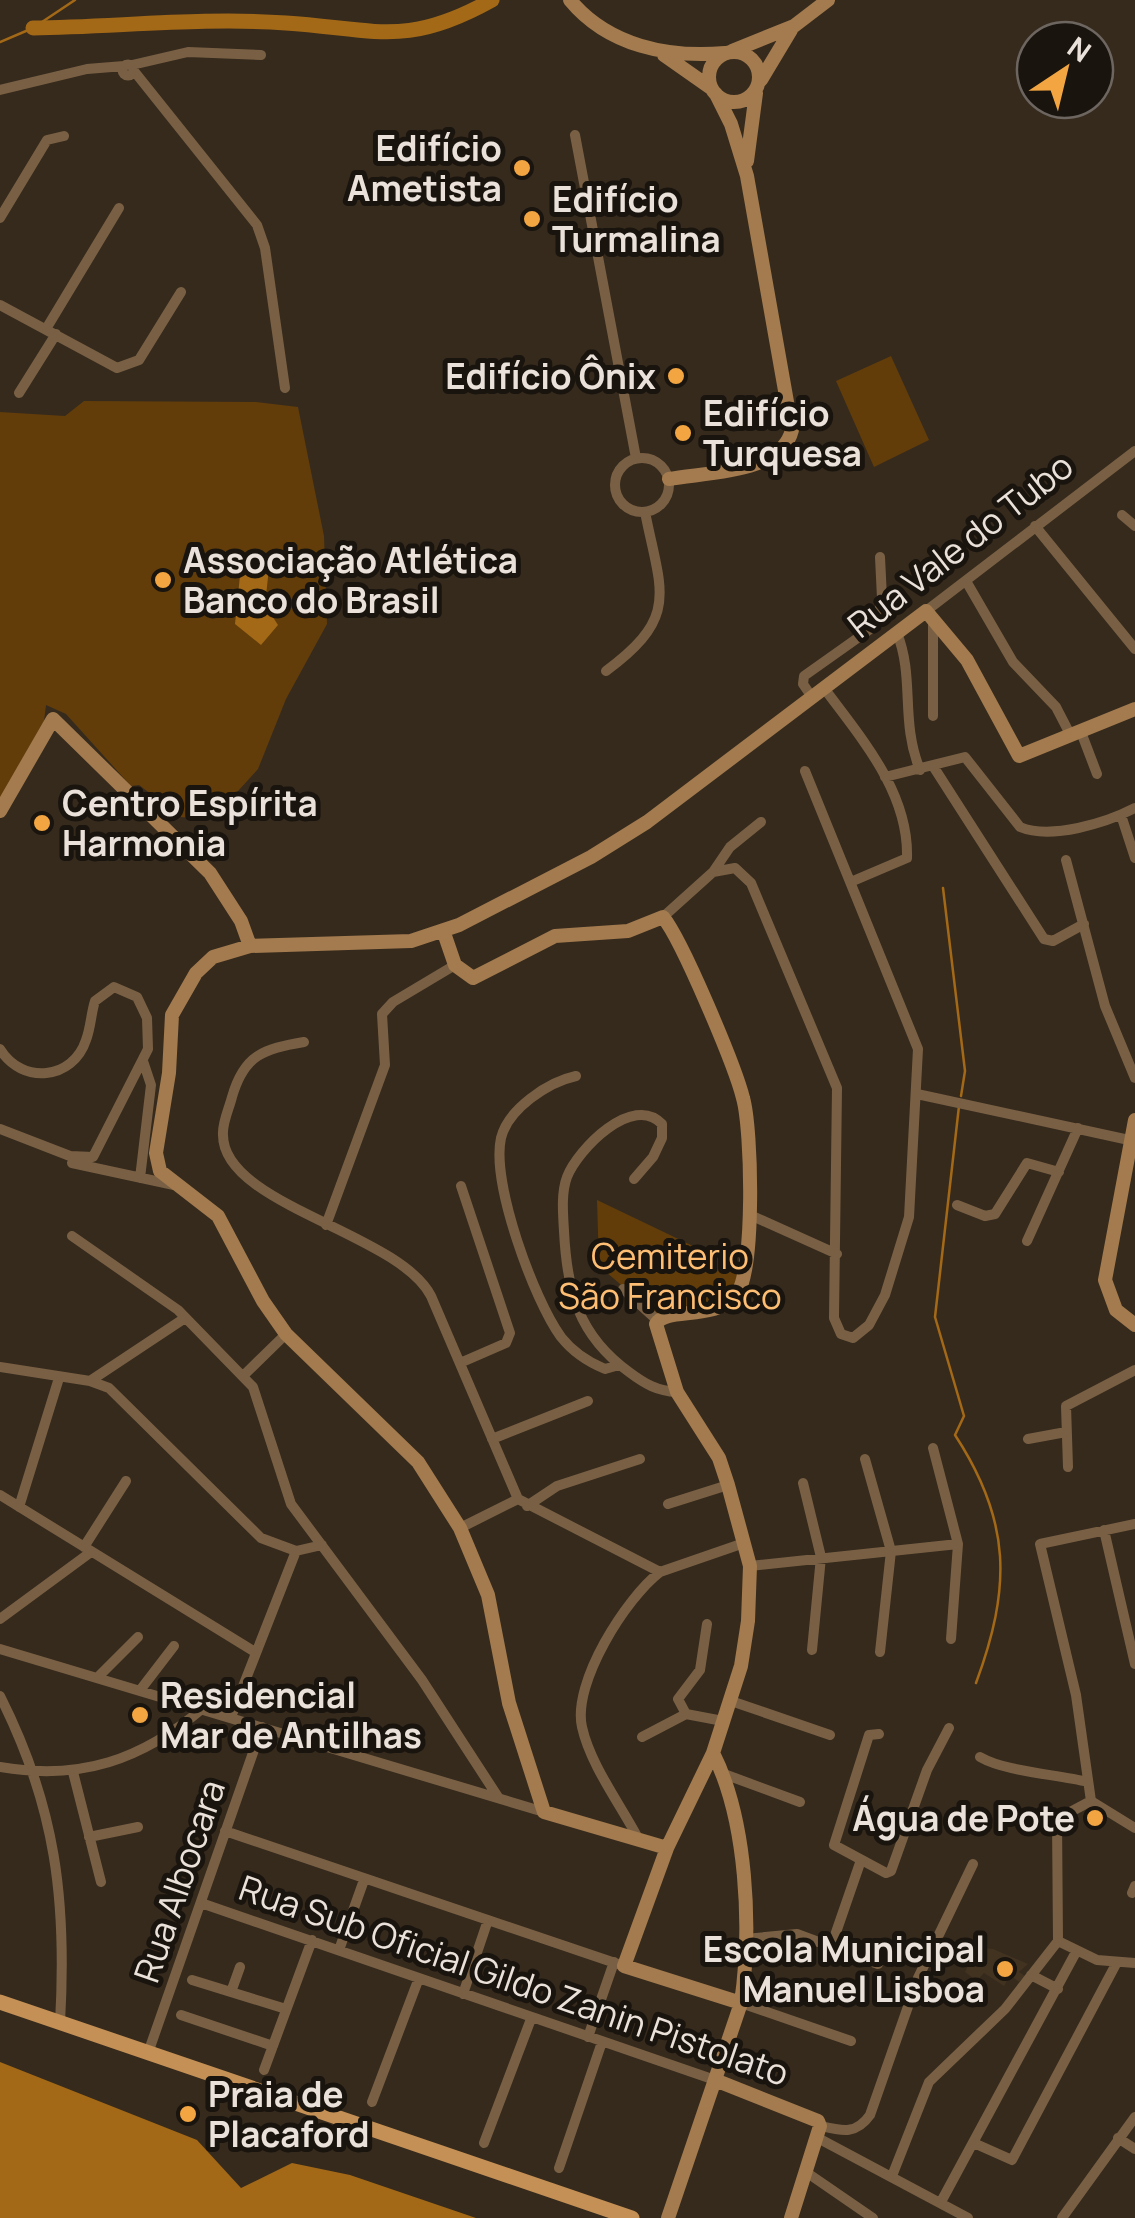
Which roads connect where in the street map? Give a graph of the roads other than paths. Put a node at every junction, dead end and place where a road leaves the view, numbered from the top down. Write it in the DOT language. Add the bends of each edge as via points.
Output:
graph roads {
  1 [pos="570,0"];
  2 [pos="828,0"];
  3 [pos="794,26"];
  4 [pos="654,50"];
  5 [pos="727,52"];
  6 [pos="261,55"];
  7 [pos="128,70"];
  8 [pos="758,86"];
  9 [pos="0,90"];
  10 [pos="714,92"];
  11 [pos="574,135"];
  12 [pos="64,136"];
  13 [pos="747,176"];
  14 [pos="119,208"];
  15 [pos="0,218"];
  16 [pos="181,292"];
  17 [pos="0,305"];
  18 [pos="51,332"];
  19 [pos="286,388"];
  20 [pos="19,393"];
  21 [pos="1135,451"];
  22 [pos="636,458"];
  23 [pos="669,479"];
  24 [pos="645,512"];
  25 [pos="1122,515"];
  26 [pos="1035,526"];
  27 [pos="1135,526"];
  28 [pos="880,557"];
  29 [pos="966,580"];
  30 [pos="929,618"];
  31 [pos="897,633"];
  32 [pos="1135,648"];
  33 [pos="606,670"];
  34 [pos="818,693"];
  35 [pos="1135,709"];
  36 [pos="933,716"];
  37 [pos="1076,734"];
  38 [pos="926,768"];
  39 [pos="805,771"];
  40 [pos="1097,774"];
  41 [pos="885,777"];
  42 [pos="1135,808"];
  43 [pos="0,811"];
  44 [pos="1121,815"];
  45 [pos="762,822"];
  46 [pos="1135,858"];
  47 [pos="1066,860"];
  48 [pos="714,872"];
  49 [pos="853,880"];
  50 [pos="663,917"];
  51 [pos="1084,924"];
  52 [pos="446,937"];
  53 [pos="250,946"];
  54 [pos="455,965"];
  55 [pos="304,1042"];
  56 [pos="0,1050"];
  57 [pos="143,1062"];
  58 [pos="576,1076"];
  59 [pos="1135,1078"];
  60 [pos="917,1094"];
  61 [pos="1135,1120"];
  62 [pos="1078,1128"];
  63 [pos="0,1129"];
  64 [pos="0,1138"];
  65 [pos="1130,1140"];
  66 [pos="1058,1172"];
  67 [pos="140,1178"];
  68 [pos="634,1180"];
  69 [pos="174,1185"];
  70 [pos="461,1186"];
  71 [pos="958,1205"];
  72 [pos="748,1214"];
  73 [pos="326,1225"];
  74 [pos="72,1236"];
  75 [pos="1027,1241"];
  76 [pos="838,1254"];
  77 [pos="623,1289"];
  78 [pos="186,1318"];
  79 [pos="657,1320"];
  80 [pos="1135,1325"];
  81 [pos="286,1334"];
  82 [pos="460,1363"];
  83 [pos="619,1365"];
  84 [pos="0,1367"];
  85 [pos="1135,1370"];
  86 [pos="244,1376"];
  87 [pos="59,1378"];
  88 [pos="90,1381"];
  89 [pos="676,1386"];
  90 [pos="588,1401"];
  91 [pos="1066,1432"];
  92 [pos="492,1438"];
  93 [pos="1028,1438"];
  94 [pos="933,1448"];
  95 [pos="640,1459"];
  96 [pos="865,1459"];
  97 [pos="1068,1467"];
  98 [pos="126,1481"];
  99 [pos="802,1483"];
  100 [pos="728,1486"];
  101 [pos="0,1495"];
  102 [pos="522,1503"];
  103 [pos="668,1504"];
  104 [pos="19,1507"];
  105 [pos="1135,1524"];
  106 [pos="460,1528"];
  107 [pos="1104,1530"];
  108 [pos="744,1543"];
  109 [pos="958,1544"];
  110 [pos="322,1545"];
  111 [pos="88,1549"];
  112 [pos="296,1551"];
  113 [pos="891,1551"];
  114 [pos="821,1557"];
  115 [pos="750,1566"];
  116 [pos="660,1572"];
  117 [pos="0,1620"];
  118 [pos="707,1624"];
  119 [pos="138,1637"];
  120 [pos="951,1639"];
  121 [pos="174,1646"];
  122 [pos="0,1649"];
  123 [pos="812,1650"];
  124 [pos="256,1652"];
  125 [pos="880,1652"];
  126 [pos="1135,1664"];
  127 [pos="99,1676"];
  128 [pos="141,1689"];
  129 [pos="0,1696"];
  130 [pos="731,1701"];
  131 [pos="204,1708"];
  132 [pos="686,1714"];
  133 [pos="231,1716"];
  134 [pos="723,1721"];
  135 [pos="262,1726"];
  136 [pos="949,1728"];
  137 [pos="880,1734"];
  138 [pos="830,1735"];
  139 [pos="642,1737"];
  140 [pos="713,1753"];
  141 [pos="980,1757"];
  142 [pos="0,1767"];
  143 [pos="34,1772"];
  144 [pos="73,1772"];
  145 [pos="724,1774"];
  146 [pos="1088,1782"];
  147 [pos="498,1798"];
  148 [pos="1091,1801"];
  149 [pos="800,1802"];
  150 [pos="544,1812"];
  151 [pos="138,1827"];
  152 [pos="1135,1828"];
  153 [pos="225,1831"];
  154 [pos="89,1837"];
  155 [pos="638,1838"];
  156 [pos="667,1848"];
  157 [pos="860,1863"];
  158 [pos="973,1864"];
  159 [pos="364,1880"];
  160 [pos="101,1882"];
  161 [pos="201,1902"];
  162 [pos="488,1920"];
  163 [pos="746,1939"];
  164 [pos="312,1940"];
  165 [pos="1058,1941"];
  166 [pos="832,1944"];
  167 [pos="339,1950"];
  168 [pos="1076,1952"];
  169 [pos="1135,1963"];
  170 [pos="619,1964"];
  171 [pos="878,1964"];
  172 [pos="1116,1964"];
  173 [pos="240,1967"];
  174 [pos="1032,1975"];
  175 [pos="419,1978"];
  176 [pos="192,1980"];
  177 [pos="1058,1989"];
  178 [pos="231,1992"];
  179 [pos="464,1994"];
  180 [pos="0,2002"];
  181 [pos="741,2002"];
  182 [pos="286,2009"];
  183 [pos="181,2015"];
  184 [pos="532,2019"];
  185 [pos="60,2022"];
  186 [pos="588,2037"];
  187 [pos="851,2041"];
  188 [pos="602,2042"];
  189 [pos="273,2046"];
  190 [pos="148,2053"];
  191 [pos="264,2070"];
  192 [pos="716,2080"];
  193 [pos="372,2102"];
  194 [pos="1135,2118"];
  195 [pos="818,2132"];
  196 [pos="1118,2138"];
  197 [pos="484,2144"];
  198 [pos="976,2144"];
  199 [pos="1135,2149"];
  200 [pos="559,2168"];
  201 [pos="806,2172"];
  202 [pos="892,2176"];
  203 [pos="947,2204"];
  204 [pos="632,2218"];
  205 [pos="668,2218"];
  206 [pos="791,2218"];
  207 [pos="873,2218"];
  208 [pos="944,2218"];
  209 [pos="968,2218"];
  210 [pos="1062,2218"];
  1 -- 4 [label="main road" via="601,29"];
  2 -- 3 [label="main road"];
  3 -- 5 [label="main road"];
  3 -- 8 [label="main road"];
  4 -- 5 [label="main road"];
  4 -- 10 [label="main road"];
  5 -- 8 [label="main road" via="754,60"];
  5 -- 10 [label="main road" via="710,68"];
  6 -- 7 [label="street" via="188,52"];
  7 -- 9 [label="street" via="107,67"];
  7 -- 19 [label="street" via="262,236"];
  8 -- 10 [label="main road" via="742,101"];
  8 -- 13 [label="main road"];
  10 -- 13 [label="main road"];
  11 -- 22 [label="street"];
  12 -- 15 [label="street" via="46,140"];
  13 -- 23 [label="main road" via="790,438 767,461"];
  14 -- 18 [label="street"];
  16 -- 18 [label="street" via="134,365 109,366"];
  17 -- 18 [label="street"];
  18 -- 20 [label="street"];
  21 -- 26 [label="street, Rua Vale do Tubo"];
  22 -- 23 [label="street" via="656,462"];
  22 -- 24 [label="street" via="620,468 616,494 627,508"];
  23 -- 24 [label="street" via="667,497"];
  24 -- 33 [label="street" via="660,610 646,639"];
  25 -- 27 [label="street"];
  26 -- 29 [label="street, Rua Vale do Tubo"];
  26 -- 32 [label="street"];
  28 -- 34 [label="street" via="876,625 804,676 803,684"];
  29 -- 30 [label="street, Rua Vale do Tubo"];
  29 -- 37 [label="street" via="1012,662"];
  30 -- 31 [label="main road, Rua Vale do Tubo"];
  30 -- 36 [label="street"];
  30 -- 37 [label="main road" via="967,660 1016,752 1024,756"];
  31 -- 34 [label="main road, Rua Vale do Tubo"];
  31 -- 38 [label="street" via="906,668 906,727"];
  34 -- 41 [label="street"];
  34 -- 52 [label="main road, Rua Vale do Tubo" via="620,841"];
  35 -- 37 [label="main road"];
  37 -- 40 [label="street"];
  38 -- 41 [label="street"];
  38 -- 44 [label="street" via="965,757 1020,827 1032,831"];
  38 -- 51 [label="street" via="978,830 1044,938 1053,942"];
  39 -- 49 [label="street"];
  41 -- 49 [label="street" via="900,806 907,858"];
  42 -- 44 [label="street"];
  43 -- 53 [label="main road" via="24,784 53,720 204,866"];
  44 -- 46 [label="street"];
  45 -- 48 [label="street" via="730,847"];
  47 -- 51 [label="street"];
  48 -- 50 [label="street"];
  48 -- 76 [label="street" via="735,868 751,883 837,1088"];
  49 -- 60 [label="street" via="917,1040"];
  50 -- 54 [label="main road" via="628,932 555,936 480,977 466,976"];
  50 -- 72 [label="main road" via="743,1096"];
  51 -- 59 [label="street" via="1119,1059"];
  52 -- 53 [label="main road, Rua Vale do Tubo"];
  52 -- 54 [label="main road"];
  53 -- 69 [label="main road" via="204,964 172,1015 156,1153 160,1171"];
  54 -- 73 [label="street" via="382,1014 385,1066"];
  55 -- 73 [label="street" via="262,1050 244,1064 222,1135 240,1168"];
  56 -- 57 [label="street" via="24,1071 62,1070 86,1040 100,994 122,987 137,996 147,1018"];
  57 -- 63 [label="street" via="93,1157 70,1156"];
  57 -- 67 [label="street" via="151,1085"];
  58 -- 83 [label="street" via="556,1082 510,1118 499,1167 554,1326 588,1360 605,1369"];
  60 -- 62 [label="street"];
  60 -- 76 [label="street" via="909,1217 884,1294 869,1324 853,1338 841,1334 834,1318"];
  61 -- 65 [label="main road"];
  62 -- 65 [label="street"];
  62 -- 66 [label="street"];
  64 -- 67 [label="street" via="55,1159"];
  65 -- 80 [label="main road" via="1105,1280 1116,1310"];
  66 -- 71 [label="street" via="1026,1163 994,1214"];
  66 -- 75 [label="street"];
  67 -- 69 [label="street"];
  68 -- 83 [label="street" via="662,1138 662,1124 652,1116 626,1118 604,1133 564,1187 572,1302"];
  69 -- 81 [label="main road" via="218,1216"];
  70 -- 82 [label="street" via="510,1336"];
  72 -- 76 [label="street"];
  72 -- 79 [label="main road" via="748,1255 738,1292 710,1312"];
  73 -- 82 [label="street" via="414,1271"];
  74 -- 78 [label="street"];
  77 -- 79 [label="street"];
  78 -- 86 [label="street"];
  78 -- 88 [label="street"];
  79 -- 89 [label="main road"];
  81 -- 86 [label="street"];
  81 -- 106 [label="main road" via="418,1462"];
  82 -- 92 [label="street"];
  83 -- 89 [label="street" via="646,1384"];
  84 -- 87 [label="street"];
  85 -- 91 [label="street" via="1069,1402"];
  86 -- 110 [label="street" via="259,1400 284,1490"];
  87 -- 88 [label="street"];
  87 -- 104 [label="street"];
  88 -- 112 [label="street" via="117,1395 261,1538"];
  89 -- 100 [label="main road" via="709,1430"];
  90 -- 92 [label="street"];
  91 -- 93 [label="street"];
  91 -- 97 [label="street"];
  92 -- 102 [label="street"];
  94 -- 109 [label="street"];
  95 -- 102 [label="street"];
  96 -- 113 [label="street"];
  98 -- 111 [label="street"];
  99 -- 114 [label="street"];
  100 -- 103 [label="street"];
  100 -- 108 [label="main road"];
  101 -- 104 [label="street"];
  102 -- 106 [label="street"];
  102 -- 116 [label="street"];
  104 -- 111 [label="street"];
  105 -- 107 [label="street"];
  106 -- 150 [label="main road" via="488,1596 509,1703"];
  107 -- 126 [label="street"];
  107 -- 146 [label="street" via="1040,1544 1076,1695"];
  108 -- 115 [label="main road"];
  108 -- 116 [label="street"];
  109 -- 113 [label="street"];
  109 -- 120 [label="street"];
  110 -- 112 [label="street"];
  110 -- 147 [label="street"];
  111 -- 117 [label="street"];
  111 -- 124 [label="street"];
  112 -- 124 [label="street"];
  113 -- 114 [label="street"];
  113 -- 125 [label="street"];
  114 -- 115 [label="street"];
  114 -- 123 [label="street"];
  115 -- 130 [label="main road" via="748,1621"];
  116 -- 155 [label="street" via="616,1621 581,1718"];
  118 -- 132 [label="street" via="700,1670 678,1699"];
  119 -- 127 [label="street"];
  121 -- 128 [label="street"];
  122 -- 127 [label="street"];
  124 -- 133 [label="street"];
  127 -- 128 [label="street"];
  128 -- 131 [label="street"];
  129 -- 143 [label="street"];
  130 -- 134 [label="main road"];
  130 -- 138 [label="street"];
  131 -- 133 [label="street"];
  131 -- 144 [label="street" via="132,1756"];
  132 -- 134 [label="street"];
  132 -- 139 [label="street"];
  133 -- 135 [label="street"];
  134 -- 140 [label="main road"];
  135 -- 147 [label="street"];
  135 -- 153 [label="street, Rua Albocara"];
  136 -- 157 [label="street" via="892,1870"];
  137 -- 157 [label="street" via="870,1733 834,1846"];
  140 -- 145 [label="main road"];
  140 -- 156 [label="main road"];
  141 -- 146 [label="street" via="1004,1769 1038,1769"];
  142 -- 143 [label="street"];
  143 -- 144 [label="street"];
  143 -- 185 [label="street" via="59,1867"];
  144 -- 154 [label="street"];
  145 -- 149 [label="street"];
  145 -- 163 [label="main road" via="740,1838"];
  146 -- 148 [label="street"];
  147 -- 150 [label="street"];
  148 -- 152 [label="street"];
  148 -- 165 [label="street" via="1057,1819"];
  150 -- 155 [label="main road"];
  151 -- 154 [label="street"];
  153 -- 159 [label="street"];
  153 -- 161 [label="street, Rua Albocara"];
  154 -- 160 [label="street"];
  155 -- 156 [label="main road"];
  156 -- 170 [label="main road"];
  157 -- 166 [label="street"];
  158 -- 195 [label="street, Rua Sub Oficial Gildo Zanin Pistolato" via="918,1978 870,2116 848,2132"];
  159 -- 162 [label="street"];
  159 -- 167 [label="street"];
  161 -- 164 [label="street, Rua Sub Oficial Gildo Zanin Pistolato"];
  161 -- 190 [label="street, Rua Albocara"];
  162 -- 170 [label="street"];
  162 -- 179 [label="street"];
  163 -- 166 [label="street" via="797,1934"];
  163 -- 181 [label="main road"];
  164 -- 167 [label="street, Rua Sub Oficial Gildo Zanin Pistolato"];
  164 -- 182 [label="street"];
  165 -- 168 [label="street"];
  165 -- 174 [label="street"];
  166 -- 171 [label="street"];
  167 -- 175 [label="street, Rua Sub Oficial Gildo Zanin Pistolato"];
  168 -- 172 [label="street"];
  168 -- 177 [label="street"];
  169 -- 172 [label="street"];
  170 -- 181 [label="main road"];
  170 -- 186 [label="street"];
  172 -- 198 [label="street" via="1012,2160"];
  173 -- 178 [label="street"];
  174 -- 177 [label="street"];
  174 -- 202 [label="street" via="930,2082"];
  175 -- 179 [label="street, Rua Sub Oficial Gildo Zanin Pistolato"];
  175 -- 193 [label="street"];
  176 -- 178 [label="street"];
  177 -- 198 [label="street"];
  178 -- 182 [label="street"];
  179 -- 184 [label="street, Rua Sub Oficial Gildo Zanin Pistolato"];
  180 -- 185 [label="main road"];
  181 -- 187 [label="street"];
  181 -- 192 [label="main road"];
  182 -- 189 [label="street"];
  183 -- 189 [label="street"];
  184 -- 186 [label="street, Rua Sub Oficial Gildo Zanin Pistolato"];
  184 -- 197 [label="street"];
  185 -- 190 [label="main road"];
  186 -- 188 [label="street, Rua Sub Oficial Gildo Zanin Pistolato"];
  188 -- 192 [label="street, Rua Sub Oficial Gildo Zanin Pistolato"];
  188 -- 200 [label="street"];
  189 -- 191 [label="street"];
  190 -- 204 [label="main road"];
  192 -- 195 [label="main road, Rua Sub Oficial Gildo Zanin Pistolato" via="807,2115"];
  192 -- 205 [label="main road"];
  194 -- 196 [label="street"];
  195 -- 201 [label="main road"];
  195 -- 202 [label="street"];
  196 -- 199 [label="street"];
  196 -- 210 [label="street"];
  198 -- 203 [label="street"];
  201 -- 206 [label="main road"];
  201 -- 207 [label="street"];
  202 -- 203 [label="street"];
  203 -- 208 [label="street"];
  203 -- 209 [label="street"];
}
